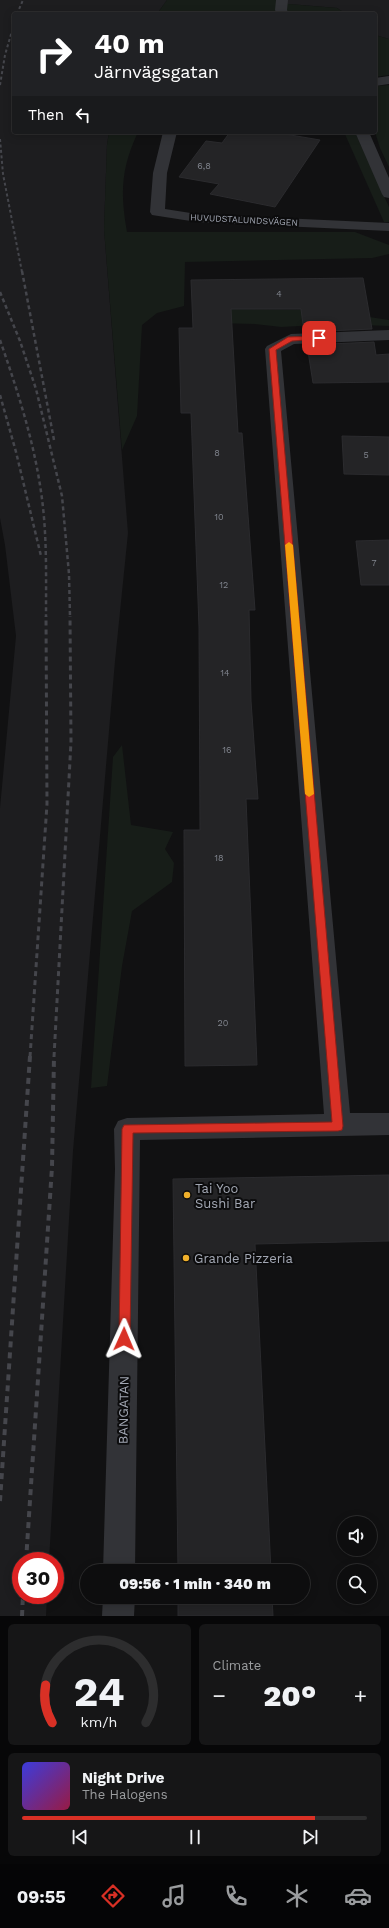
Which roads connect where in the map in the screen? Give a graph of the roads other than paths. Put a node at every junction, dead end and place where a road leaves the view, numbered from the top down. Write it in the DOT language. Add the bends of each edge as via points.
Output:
graph roads {
  1 [pos="282,0"];
  2 [pos="282,12"];
  3 [pos="389,80"];
  4 [pos="377,82"];
  5 [pos="170,134"];
  6 [pos="363,134"];
  7 [pos="389,194"];
  8 [pos="389,227"];
  9 [pos="389,335"];
  10 [pos="389,1124"];
  11 [pos="338,1126"];
  12 [pos="120,1564"];
  13 [pos="119,1604"];
  14 [pos="118,1616"];
  1 -- 2 [label="street"];
  3 -- 4 [label="street"];
  5 -- 8 [label="street, HUVUDSTALUNDSVÄGEN" via="160,173 157,212 198,218"];
  6 -- 7 [label="street"];
  9 -- 11 [label="street" via="291,339 273,349"];
  10 -- 11 [label="street"];
  11 -- 12 [label="street, BANGATAN" via="128,1129"];
  13 -- 14 [label="street"];
}
